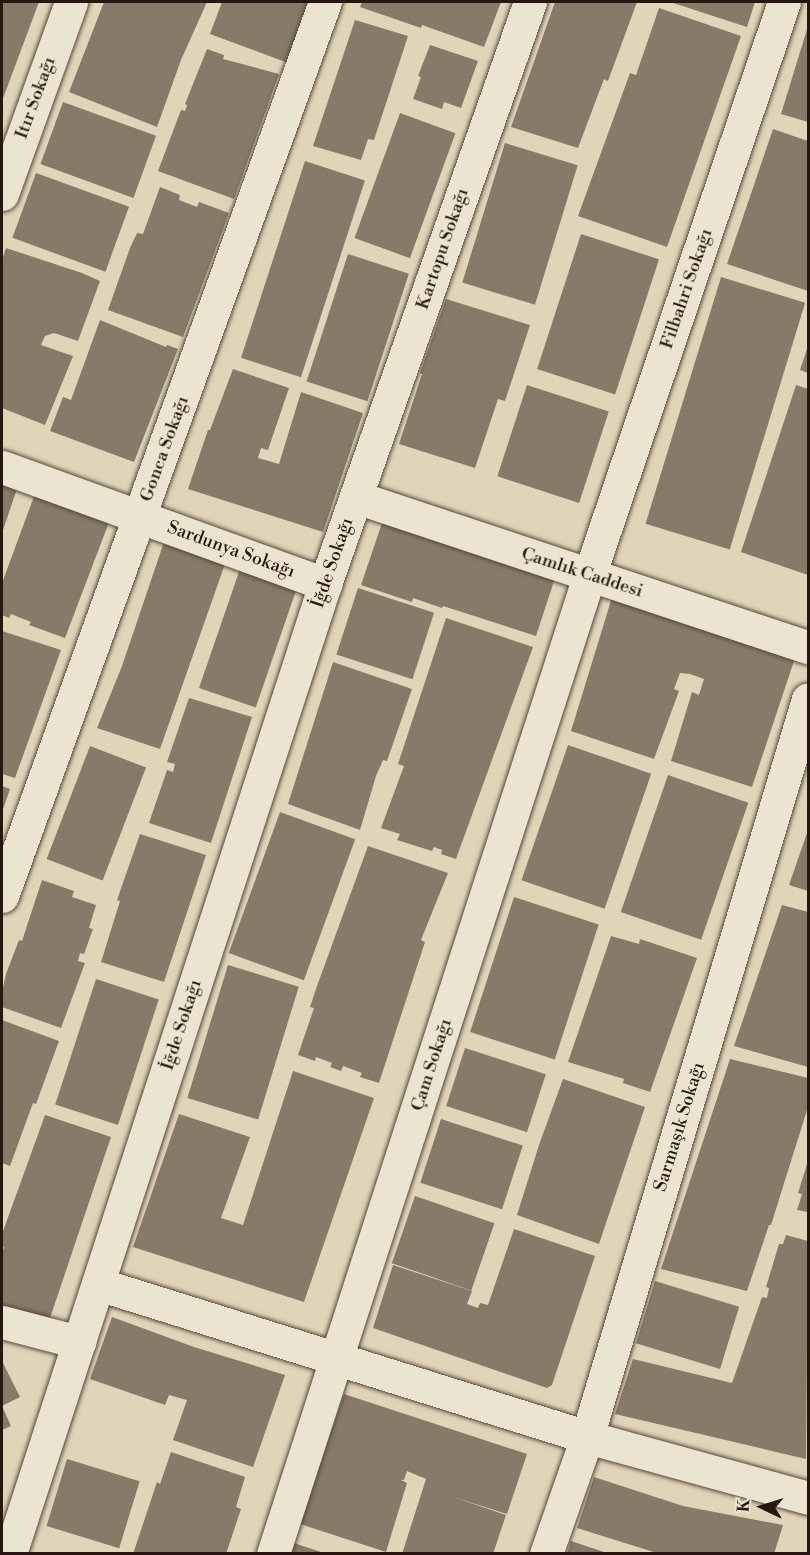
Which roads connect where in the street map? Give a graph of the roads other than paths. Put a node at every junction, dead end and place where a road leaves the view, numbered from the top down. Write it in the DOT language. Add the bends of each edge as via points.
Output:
graph roads {
  1 [pos="71,2"];
  2 [pos="325,2"];
  3 [pos="530,2"];
  4 [pos="784,2"];
  5 [pos="2,194"];
  6 [pos="2,467"];
  7 [pos="356,497"];
  8 [pos="140,517"];
  9 [pos="590,576"];
  10 [pos="325,584"];
  11 [pos="808,647"];
  12 [pos="808,699"];
  13 [pos="2,896"];
  14 [pos="98,1284"];
  15 [pos="2,1322"];
  16 [pos="79,1342"];
  17 [pos="338,1360"];
  18 [pos="586,1437"];
  19 [pos="808,1498"];
  20 [pos="10,1554"];
  21 [pos="273,1554"];
  22 [pos="546,1554"];
  1 -- 5 [label="street, Itır Sokağı"];
  2 -- 8 [label="street, Gonca Sokağı"];
  3 -- 7 [label="street, Kartopu Sokağı"];
  4 -- 9 [label="street, Filbahri Sokağı"];
  6 -- 8 [label="street, Sardunya Sokağı"];
  7 -- 9 [label="street, Çamlık Caddesi"];
  7 -- 10 [label="street, İğde Sokağı"];
  8 -- 10 [label="street, Sardunya Sokağı"];
  8 -- 13 [label="street, Gonca Sokağı"];
  9 -- 11 [label="street, Çamlık Caddesi"];
  9 -- 17 [label="street, Çam Sokağı"];
  10 -- 14 [label="street, İğde Sokağı"];
  12 -- 18 [label="street, Sarmaşık Sokağı"];
  14 -- 16 [label="street, İğde Sokağı"];
  14 -- 17 [label="street"];
  15 -- 16 [label="street"];
  16 -- 20 [label="street, İğde Sokağı"];
  17 -- 18 [label="street"];
  17 -- 21 [label="street, Çam Sokağı"];
  18 -- 19 [label="street"];
  18 -- 22 [label="street, Sarmaşık Sokağı"];
}
